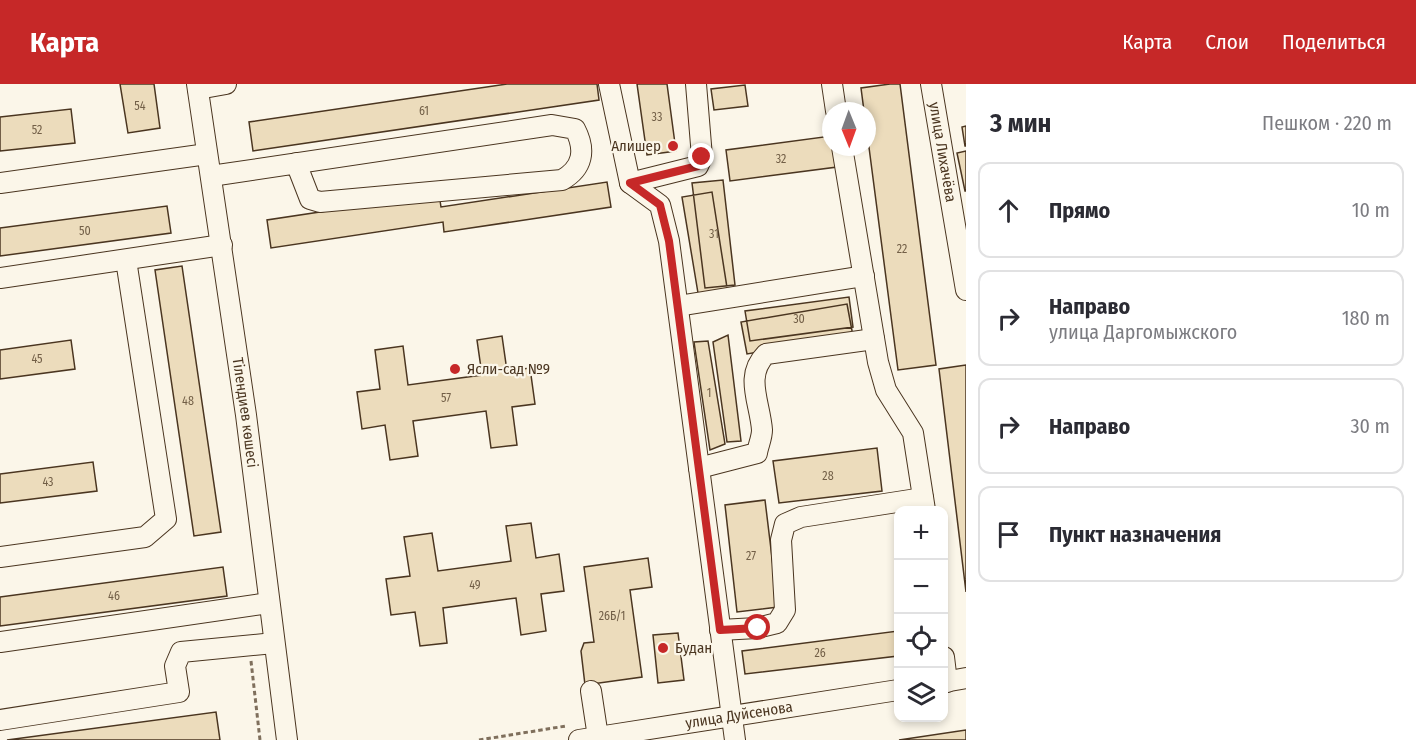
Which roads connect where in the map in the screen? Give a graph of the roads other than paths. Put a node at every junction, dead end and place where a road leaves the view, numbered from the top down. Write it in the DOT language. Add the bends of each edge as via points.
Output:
graph roads {
  1 [pos="226,84"];
  2 [pos="609,84"];
  3 [pos="696,84"];
  4 [pos="832,84"];
  5 [pos="931,84"];
  6 [pos="197,86"];
  7 [pos="835,102"];
  8 [pos="207,154"];
  9 [pos="844,156"];
  10 [pos="296,163"];
  11 [pos="211,176"];
  12 [pos="0,183"];
  13 [pos="630,183"];
  14 [pos="222,245"];
  15 [pos="126,260"];
  16 [pos="864,276"];
  17 [pos="0,278"];
  18 [pos="966,290"];
  19 [pos="678,306"];
  20 [pos="874,339"];
  21 [pos="699,468"];
  22 [pos="924,504"];
  23 [pos="0,557"];
  24 [pos="269,603"];
  25 [pos="720,630"];
  26 [pos="0,642"];
  27 [pos="274,643"];
  28 [pos="591,691"];
  29 [pos="894,691"];
  30 [pos="731,717"];
  31 [pos="0,720"];
  32 [pos="586,736"];
  33 [pos="287,740"];
  34 [pos="735,740"];
  1 -- 6 [label="street"];
  2 -- 13 [label="street"];
  3 -- 13 [label="street" via="702,157 698,166"];
  4 -- 7 [label="street"];
  5 -- 18 [label="street, улица Лихачёва"];
  6 -- 8 [label="street, Тілендиев көшесі"];
  8 -- 11 [label="street, Тілендиев көшесі"];
  8 -- 12 [label="street"];
  9 -- 16 [label="street"];
  10 -- 10 [label="street" via="552,125 575,129 581,140 581,158 574,173 562,180 320,202 310,199"];
  10 -- 11 [label="street"];
  11 -- 14 [label="street, Тілендиев көшесі"];
  13 -- 19 [label="street" via="660,205"];
  14 -- 15 [label="street"];
  14 -- 24 [label="street, Тілендиев көшесі"];
  15 -- 17 [label="street"];
  15 -- 23 [label="street" via="166,519 145,537"];
  16 -- 19 [label="street"];
  16 -- 20 [label="street"];
  19 -- 21 [label="street"];
  20 -- 21 [label="street" via="766,354 757,363 754,377 762,433 757,453"];
  20 -- 22 [label="street" via="886,390 913,433"];
  21 -- 25 [label="street"];
  22 -- 25 [label="street" via="801,517 785,525 781,540 785,610 777,623"];
  24 -- 26 [label="street"];
  24 -- 27 [label="street, Тілендиев көшесі"];
  25 -- 30 [label="street"];
  27 -- 31 [label="street" via="181,652 175,666 179,692"];
  27 -- 33 [label="street, Тілендиев көшесі"];
  28 -- 32 [label="street"];
  29 -- 30 [label="street, улица Дуйсенова"];
  30 -- 32 [label="street, улица Дуйсенова"];
  30 -- 34 [label="street"];
}
